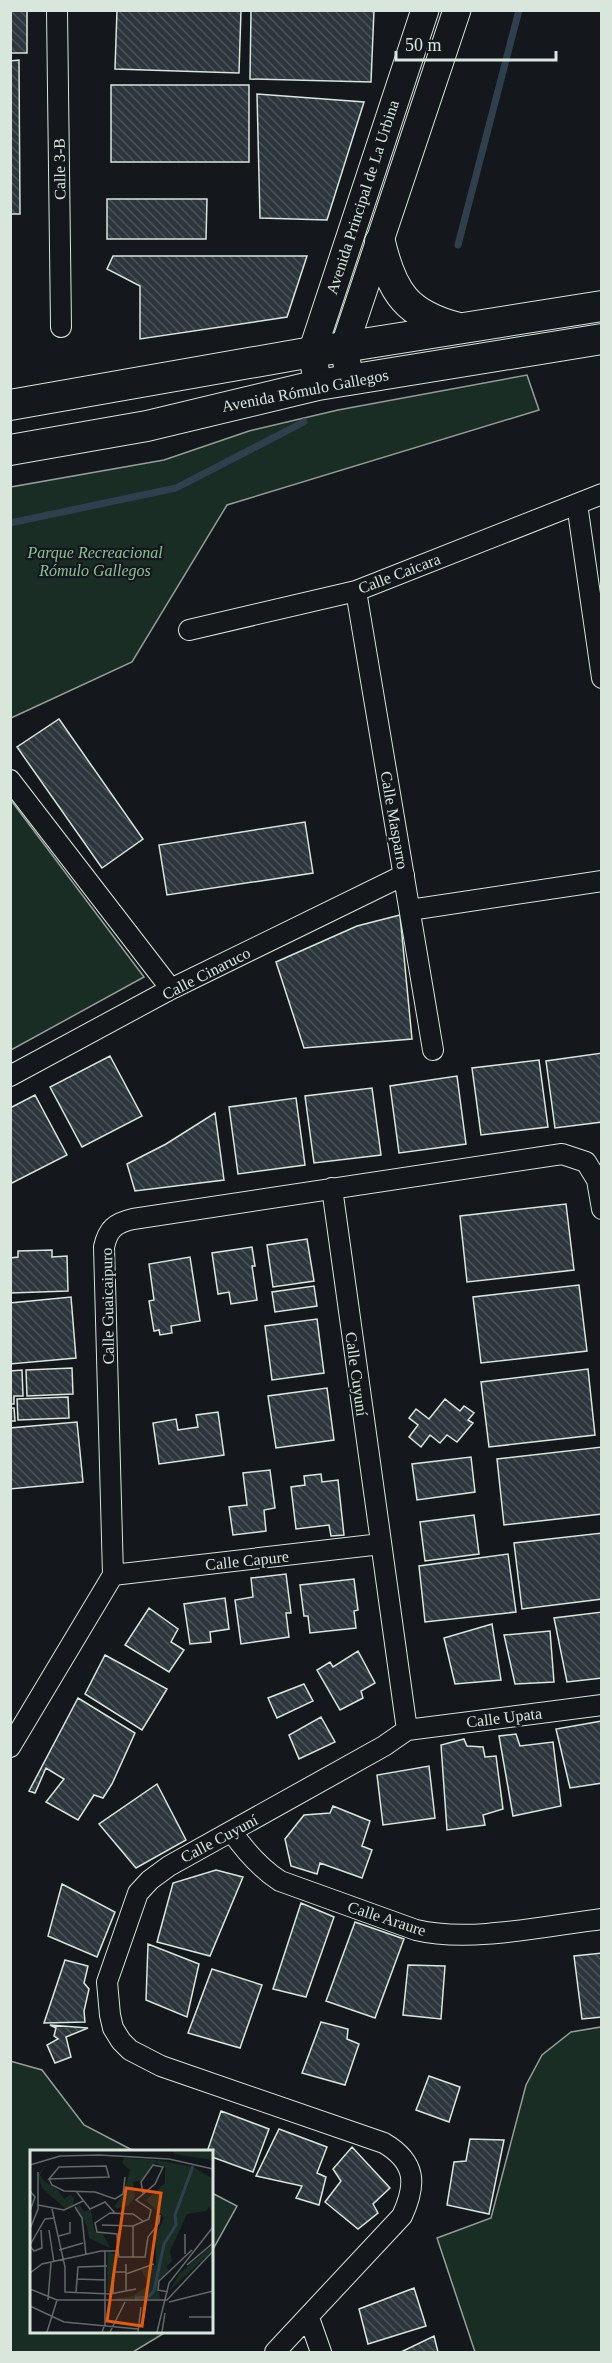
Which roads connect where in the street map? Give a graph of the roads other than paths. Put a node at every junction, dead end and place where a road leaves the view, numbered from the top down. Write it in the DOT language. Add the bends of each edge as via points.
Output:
graph roads {
  1 [pos="57,10"];
  2 [pos="425,10"];
  3 [pos="458,10"];
  4 [pos="381,242"];
  5 [pos="602,306"];
  6 [pos="61,327"];
  7 [pos="462,329"];
  8 [pos="602,339"];
  9 [pos="344,348"];
  10 [pos="312,352"];
  11 [pos="350,379"];
  12 [pos="318,385"];
  13 [pos="10,405"];
  14 [pos="10,450"];
  15 [pos="602,494"];
  16 [pos="577,504"];
  17 [pos="356,591"];
  18 [pos="189,630"];
  19 [pos="602,678"];
  20 [pos="10,780"];
  21 [pos="404,875"];
  22 [pos="602,881"];
  23 [pos="410,910"];
  24 [pos="171,989"];
  25 [pos="433,1050"];
  26 [pos="10,1077"];
  27 [pos="332,1188"];
  28 [pos="602,1209"];
  29 [pos="381,1544"];
  30 [pos="113,1575"];
  31 [pos="602,1705"];
  32 [pos="407,1730"];
  33 [pos="10,1747"];
  34 [pos="232,1832"];
  35 [pos="602,1920"];
  36 [pos="309,2318"];
  37 [pos="275,2352"];
  38 [pos="321,2352"];
  1 -- 6 [label="street, Calle 3-B"];
  2 -- 10 [label="main road, Avenida Principal de La Urbina"];
  3 -- 4 [label="main road, Avenida Principal de La Urbina"];
  4 -- 7 [label="main road" via="390,276 411,307 442,324"];
  4 -- 9 [label="main road, Avenida Principal de La Urbina"];
  5 -- 7 [label="main road, Avenida Rómulo Gallegos"];
  7 -- 9 [label="main road, Avenida Rómulo Gallegos"];
  8 -- 11 [label="main road, Avenida Rómulo Gallegos"];
  9 -- 10 [label="main road, Avenida Rómulo Gallegos"];
  9 -- 11 [label="main road"];
  10 -- 12 [label="main road, Avenida Principal de La Urbina"];
  10 -- 13 [label="main road, Avenida Rómulo Gallegos"];
  11 -- 12 [label="main road, Avenida Rómulo Gallegos"];
  12 -- 14 [label="main road, Avenida Rómulo Gallegos" via="147,426"];
  15 -- 16 [label="street, Calle Caicara"];
  16 -- 17 [label="street, Calle Caicara"];
  16 -- 19 [label="street"];
  17 -- 18 [label="street, Calle Caicara"];
  17 -- 21 [label="street, Calle Masparro"];
  20 -- 24 [label="street"];
  21 -- 23 [label="street, Calle Masparro"];
  21 -- 24 [label="street, Calle Cinaruco"];
  22 -- 23 [label="street"];
  23 -- 25 [label="street, Calle Masparro"];
  24 -- 26 [label="street, Calle Cinaruco"];
  27 -- 28 [label="street, Calle Guaicaipuro" via="562,1154 586,1162 597,1180"];
  27 -- 29 [label="street, Calle Cuyuní"];
  27 -- 30 [label="street, Calle Guaicaipuro" via="119,1222 106,1237"];
  29 -- 30 [label="street, Calle Capure"];
  29 -- 32 [label="street, Calle Cuyuní"];
  30 -- 33 [label="street"];
  31 -- 32 [label="street, Calle Upata"];
  32 -- 34 [label="street, Calle Cuyuní"];
  34 -- 35 [label="street, Calle Araure" via="263,1870 280,1881 416,1930 471,1935"];
  34 -- 36 [label="street, Calle Cuyuní" via="169,1866 138,1893 107,1982 109,2008 113,2028 121,2041 145,2059 384,2144 405,2159 412,2187 402,2216"];
  36 -- 37 [label="street, Calle Cuyuní"];
  36 -- 38 [label="street"];
}
